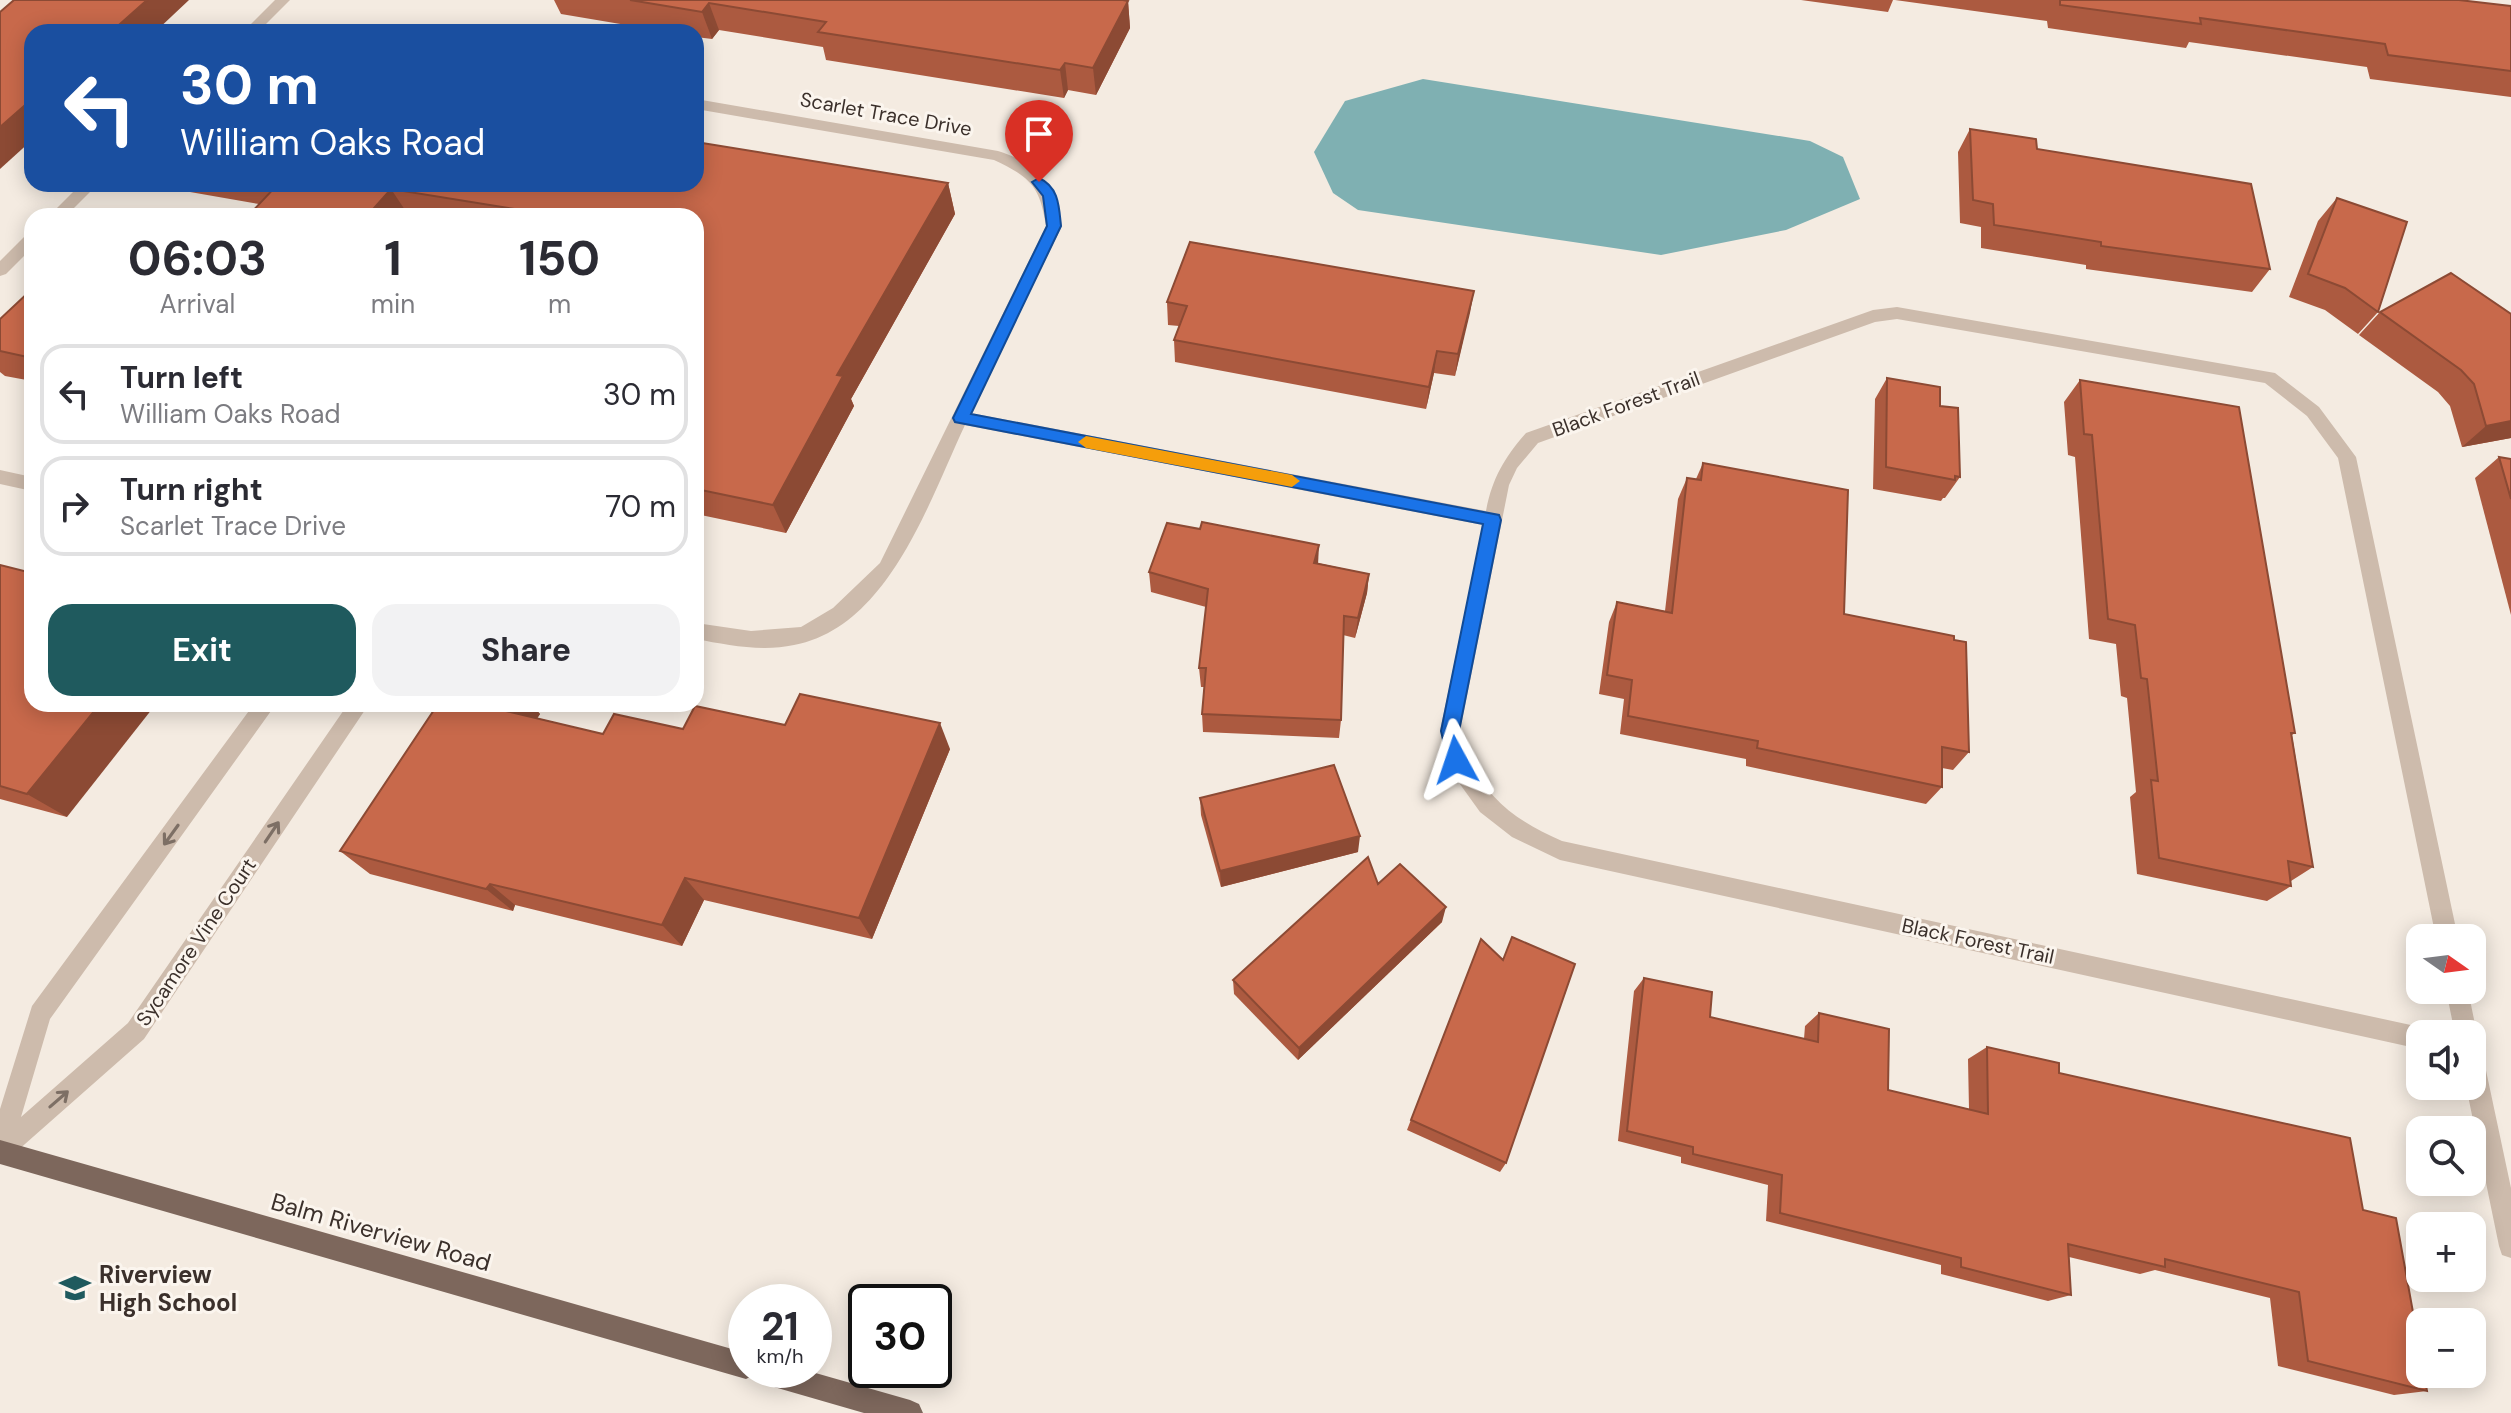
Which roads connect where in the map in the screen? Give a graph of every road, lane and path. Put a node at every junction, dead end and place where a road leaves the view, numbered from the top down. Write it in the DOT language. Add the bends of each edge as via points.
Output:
graph roads {
  1 [pos="283,0"];
  2 [pos="258,24"];
  3 [pos="704,105"];
  4 [pos="82,192"];
  5 [pos="65,208"];
  6 [pos="24,247"];
  7 [pos="0,270"];
  8 [pos="961,418"];
  9 [pos="0,477"];
  10 [pos="24,482"];
  11 [pos="1493,520"];
  12 [pos="704,633"];
  13 [pos="260,712"];
  14 [pos="354,712"];
  15 [pos="2444,924"];
  16 [pos="2406,1035"];
  17 [pos="2480,1100"];
  18 [pos="0,1150"];
  19 [pos="2511,1246"];
  20 [pos="728,1361"];
  21 [pos="823,1388"];
  22 [pos="910,1413"];
  1 -- 2 [label="street"];
  3 -- 8 [label="street, Scarlet Trace Drive" via="998,156 1029,170 1050,195 1054,226"];
  4 -- 5 [label="street"];
  6 -- 7 [label="street"];
  8 -- 11 [label="street"];
  8 -- 12 [label="street, Scarlet Trace Drive" via="887,568 850,606 805,635 737,640"];
  9 -- 10 [label="street"];
  11 -- 15 [label="street, Black Forest Trail" via="1500,485 1532,438 1873,316 1897,313 2269,377 2299,395 2347,457"];
  11 -- 16 [label="street, Black Forest Trail" via="1450,731 1456,760 1474,789 1493,814 1521,834 1560,850"];
  13 -- 18 [label="street, one-way" via="40,1014"];
  18 -- 14 [label="street, Sycamore Vine Court, one-way" via="136,1031"];
  17 -- 19 [label="street"];
  18 -- 20 [label="main road, Balm Riverview Road"];
  21 -- 22 [label="main road"];
}
